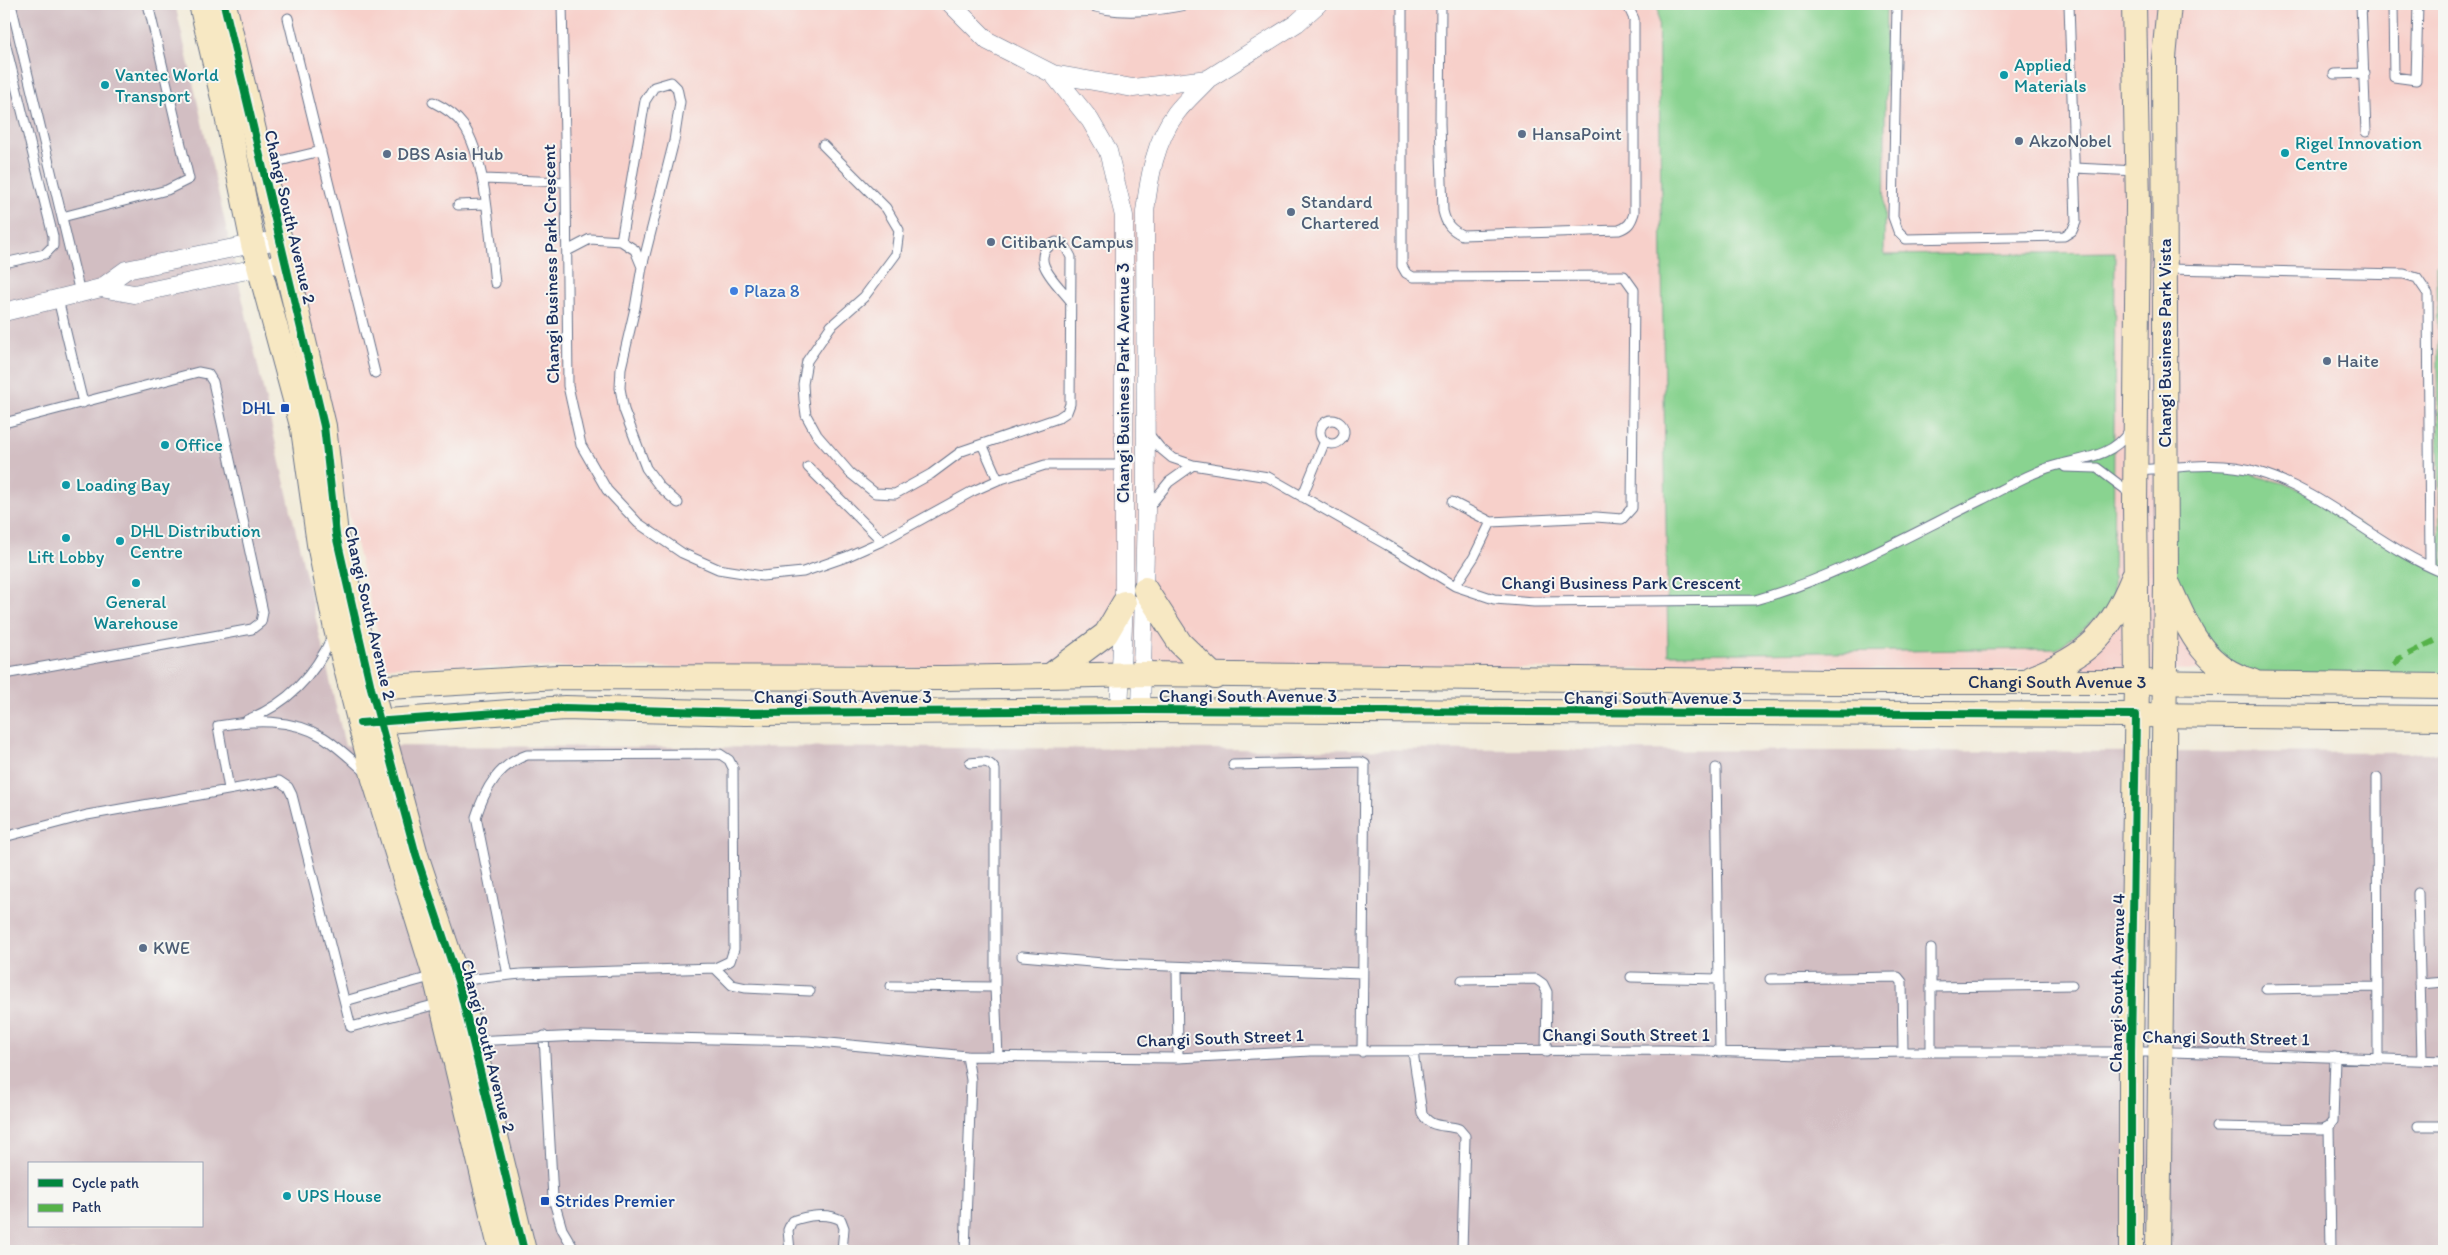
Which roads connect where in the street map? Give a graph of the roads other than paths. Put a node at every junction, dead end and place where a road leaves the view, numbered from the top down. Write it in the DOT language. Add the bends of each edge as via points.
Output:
graph roads {
  1 [pos="11,4"];
  2 [pos="148,4"];
  3 [pos="201,4"];
  4 [pos="224,4"];
  5 [pos="562,4"];
  6 [pos="951,4"];
  7 [pos="1087,4"];
  8 [pos="1190,4"];
  9 [pos="1318,4"];
  10 [pos="1402,4"];
  11 [pos="1441,4"];
  12 [pos="1627,4"];
  13 [pos="1897,4"];
  14 [pos="2068,4"];
  15 [pos="2134,4"];
  16 [pos="2169,4"];
  17 [pos="2361,4"];
  18 [pos="2393,4"];
  19 [pos="2418,4"];
  20 [pos="288,18"];
  21 [pos="4,38"];
  22 [pos="2365,73"];
  23 [pos="1053,74"];
  24 [pos="2334,74"];
  25 [pos="1208,79"];
  26 [pos="433,102"];
  27 [pos="2366,132"];
  28 [pos="823,145"];
  29 [pos="321,151"];
  30 [pos="263,165"];
  31 [pos="2075,168"];
  32 [pos="2137,171"];
  33 [pos="484,179"];
  34 [pos="566,182"];
  35 [pos="485,204"];
  36 [pos="458,205"];
  37 [pos="62,216"];
  38 [pos="621,241"];
  39 [pos="253,244"];
  40 [pos="282,251"];
  41 [pos="567,251"];
  42 [pos="4,263"];
  43 [pos="258,267"];
  44 [pos="642,267"];
  45 [pos="2164,269"];
  46 [pos="495,283"];
  47 [pos="101,288"];
  48 [pos="80,293"];
  49 [pos="58,299"];
  50 [pos="1070,300"];
  51 [pos="4,312"];
  52 [pos="374,373"];
  53 [pos="83,403"];
  54 [pos="2136,420"];
  55 [pos="4,423"];
  56 [pos="1146,432"];
  57 [pos="1325,441"];
  58 [pos="982,444"];
  59 [pos="1122,465"];
  60 [pos="1193,465"];
  61 [pos="808,467"];
  62 [pos="2052,467"];
  63 [pos="2165,469"];
  64 [pos="2137,470"];
  65 [pos="998,480"];
  66 [pos="1302,497"];
  67 [pos="1452,502"];
  68 [pos="678,503"];
  69 [pos="2135,504"];
  70 [pos="1146,510"];
  71 [pos="1491,522"];
  72 [pos="882,541"];
  73 [pos="2430,566"];
  74 [pos="2137,570"];
  75 [pos="2444,573"];
  76 [pos="2166,580"];
  77 [pos="1455,586"];
  78 [pos="1145,589"];
  79 [pos="1124,603"];
  80 [pos="336,629"];
  81 [pos="4,674"];
  82 [pos="1051,675"];
  83 [pos="1132,675"];
  84 [pos="1215,677"];
  85 [pos="2137,682"];
  86 [pos="2020,683"];
  87 [pos="2164,683"];
  88 [pos="2268,685"];
  89 [pos="2444,686"];
  90 [pos="362,690"];
  91 [pos="1130,710"];
  92 [pos="2136,715"];
  93 [pos="2164,716"];
  94 [pos="2444,718"];
  95 [pos="240,722"];
  96 [pos="370,722"];
  97 [pos="970,763"];
  98 [pos="1233,765"];
  99 [pos="1716,768"];
  100 [pos="2377,778"];
  101 [pos="374,780"];
  102 [pos="229,789"];
  103 [pos="4,837"];
  104 [pos="2418,893"];
  105 [pos="1931,949"];
  106 [pos="1022,956"];
  107 [pos="1177,967"];
  108 [pos="715,968"];
  109 [pos="1362,973"];
  110 [pos="508,975"];
  111 [pos="434,976"];
  112 [pos="1631,977"];
  113 [pos="1719,979"];
  114 [pos="1770,979"];
  115 [pos="1462,980"];
  116 [pos="458,981"];
  117 [pos="2444,982"];
  118 [pos="2420,984"];
  119 [pos="2072,985"];
  120 [pos="891,986"];
  121 [pos="995,987"];
  122 [pos="2377,987"];
  123 [pos="1931,988"];
  124 [pos="2266,989"];
  125 [pos="810,991"];
  126 [pos="345,1001"];
  127 [pos="441,1003"];
  128 [pos="544,1036"];
  129 [pos="473,1041"];
  130 [pos="1362,1052"];
  131 [pos="1413,1052"];
  132 [pos="1546,1052"];
  133 [pos="1720,1052"];
  134 [pos="1903,1052"];
  135 [pos="1931,1052"];
  136 [pos="2160,1052"];
  137 [pos="2131,1053"];
  138 [pos="966,1056"];
  139 [pos="998,1057"];
  140 [pos="2335,1057"];
  141 [pos="1178,1058"];
  142 [pos="2378,1058"];
  143 [pos="2422,1059"];
  144 [pos="2444,1060"];
  145 [pos="2329,1126"];
  146 [pos="2418,1126"];
  147 [pos="2444,1126"];
  148 [pos="2216,1127"];
  149 [pos="502,1251"];
  150 [pos="524,1251"];
  151 [pos="575,1251"];
  152 [pos="790,1251"];
  153 [pos="842,1251"];
  154 [pos="964,1251"];
  155 [pos="1462,1251"];
  156 [pos="2131,1251"];
  157 [pos="2158,1251"];
  158 [pos="2331,1251"];
  1 -- 37 [label="lane"];
  2 -- 37 [label="lane" via="189,179 167,190"];
  3 -- 39 [label="street, Changi South Avenue 2"];
  4 -- 30 [label="street, Changi South Avenue 2"];
  5 -- 34 [label="lane, Changi Business Park Crescent"];
  6 -- 23 [label="street" via="988,41"];
  7 -- 8 [label="lane" via="1098,8 1139,10"];
  9 -- 25 [label="street" via="1297,23"];
  10 -- 71 [label="lane" via="1402,266 1406,273 1412,276 1624,276 1634,290 1632,508 1622,519 1596,517"];
  11 -- 12 [label="lane" via="1443,211 1451,230 1462,235 1619,230 1632,222 1634,19"];
  13 -- 31 [label="lane" via="1893,218 1898,232 1906,239 2064,236 2072,231 2076,222"];
  14 -- 31 [label="lane"];
  15 -- 32 [label="street, Changi Business Park Vista"];
  16 -- 45 [label="street, Changi Business Park Vista" via="2164,58"];
  17 -- 22 [label="lane"];
  18 -- 19 [label="lane" via="2394,77 2416,80"];
  20 -- 29 [label="lane"];
  21 -- 42 [label="lane" via="53,236 53,246 45,254"];
  22 -- 24 [label="lane"];
  22 -- 27 [label="lane"];
  23 -- 25 [label="street" via="1132,88"];
  23 -- 59 [label="street, Changi Business Park Avenue 3" via="1090,120 1108,151 1124,216"];
  25 -- 56 [label="street, Changi Business Park Avenue 3" via="1172,119 1150,174 1145,212"];
  26 -- 33 [label="lane" via="450,111 464,126"];
  28 -- 58 [label="lane" via="886,208 899,230 896,254 864,297 831,326 807,361 803,384 806,415 817,435 850,473 874,493 895,494 931,474 962,451"];
  29 -- 30 [label="lane"];
  29 -- 52 [label="lane"];
  30 -- 40 [label="street, Changi South Avenue 2"];
  31 -- 32 [label="lane"];
  32 -- 54 [label="street, Changi Business Park Vista"];
  33 -- 34 [label="lane"];
  33 -- 35 [label="lane"];
  34 -- 41 [label="lane, Changi Business Park Crescent"];
  35 -- 36 [label="lane"];
  35 -- 46 [label="lane"];
  37 -- 48 [label="lane"];
  38 -- 41 [label="lane" via="590,239"];
  38 -- 44 [label="lane" via="635,250"];
  38 -- 44 [label="lane" via="645,102 654,87 671,82 679,96 674,141"];
  39 -- 40 [label="street"];
  39 -- 43 [label="street, Changi South Avenue 2"];
  39 -- 47 [label="street" via="126,270"];
  40 -- 43 [label="street"];
  40 -- 90 [label="street, Changi South Avenue 2" via="324,426 336,535"];
  41 -- 72 [label="lane, Changi Business Park Crescent" via="568,386 581,445 607,490 638,523 682,552 718,569 762,576 803,572"];
  43 -- 47 [label="street" via="134,294"];
  43 -- 80 [label="street, Changi South Avenue 2" via="303,429 319,544"];
  44 -- 68 [label="lane" via="621,368 620,388 624,410 646,468"];
  45 -- 63 [label="street, Changi Business Park Vista"];
  45 -- 73 [label="lane" via="2404,274 2417,278 2428,294"];
  47 -- 48 [label="street"];
  48 -- 49 [label="street"];
  49 -- 51 [label="street"];
  49 -- 53 [label="lane"];
  50 -- 50 [label="lane" via="1042,261 1042,253 1056,242 1064,244 1071,257"];
  50 -- 58 [label="lane" via="1072,334 1067,412"];
  53 -- 55 [label="lane"];
  53 -- 81 [label="lane" via="198,372 208,374 213,382 263,612 261,622 252,628"];
  54 -- 62 [label="lane, Changi Business Park Crescent" via="2124,440 2106,452"];
  54 -- 64 [label="street, Changi Business Park Vista"];
  56 -- 60 [label="lane, Changi Business Park Crescent" via="1172,458"];
  56 -- 70 [label="street, Changi Business Park Avenue 3"];
  57 -- 66 [label="lane"];
  58 -- 65 [label="lane"];
  59 -- 65 [label="lane, Changi Business Park Crescent" via="1045,466"];
  59 -- 79 [label="street, Changi Business Park Avenue 3"];
  60 -- 66 [label="lane, Changi Business Park Crescent" via="1268,477"];
  60 -- 70 [label="lane" via="1169,482"];
  61 -- 72 [label="lane"];
  62 -- 69 [label="lane, Changi Business Park Crescent" via="2097,468 2125,489"];
  62 -- 77 [label="lane, Changi Business Park Crescent" via="1815,579 1755,600 1534,602 1494,599"];
  63 -- 64 [label="lane"];
  63 -- 73 [label="lane" via="2178,466 2256,471 2291,484"];
  63 -- 76 [label="street, Changi Business Park Vista"];
  64 -- 69 [label="street, Changi Business Park Vista"];
  65 -- 72 [label="lane, Changi Business Park Crescent"];
  66 -- 77 [label="lane, Changi Business Park Crescent"];
  67 -- 71 [label="lane"];
  69 -- 74 [label="street, Changi Business Park Vista"];
  70 -- 78 [label="street, Changi Business Park Avenue 3"];
  71 -- 77 [label="lane"];
  73 -- 75 [label="lane"];
  74 -- 85 [label="street, Changi Business Park Vista"];
  74 -- 86 [label="street" via="2124,600 2101,636 2079,655"];
  76 -- 87 [label="street, Changi Business Park Vista"];
  76 -- 88 [label="street" via="2186,624 2212,660 2235,676"];
  78 -- 83 [label="street, Changi Business Park Avenue 3"];
  78 -- 84 [label="street" via="1180,643"];
  79 -- 82 [label="street" via="1106,634"];
  79 -- 83 [label="street, Changi Business Park Avenue 3"];
  80 -- 90 [label="street, Changi South Avenue 2"];
  80 -- 95 [label="lane" via="317,664 294,692 260,714"];
  82 -- 83 [label="street, Changi South Avenue 3"];
  82 -- 90 [label="street, Changi South Avenue 3" via="945,678 558,677"];
  83 -- 84 [label="street, Changi South Avenue 3"];
  83 -- 91 [label="street, Changi Business Park Avenue 3"];
  84 -- 86 [label="street, Changi South Avenue 3"];
  85 -- 86 [label="street, Changi South Avenue 3"];
  85 -- 87 [label="street, Changi South Avenue 3"];
  85 -- 92 [label="street, Changi South Avenue 4"];
  87 -- 88 [label="street, Changi South Avenue 3"];
  87 -- 93 [label="street"];
  88 -- 89 [label="street, Changi South Avenue 3"];
  90 -- 96 [label="street, Changi South Avenue 2"];
  91 -- 92 [label="street, Changi South Avenue 3"];
  91 -- 96 [label="street, Changi South Avenue 3" via="745,713 566,708"];
  92 -- 93 [label="street, Changi South Avenue 3"];
  92 -- 137 [label="street, Changi South Avenue 4"];
  93 -- 94 [label="street, Changi South Avenue 3"];
  93 -- 136 [label="street"];
  95 -- 101 [label="lane" via="265,722 307,730 323,737"];
  95 -- 102 [label="lane" via="218,726"];
  96 -- 101 [label="street, Changi South Avenue 2"];
  96 -- 116 [label="street, Changi South Avenue 2"];
  97 -- 121 [label="lane" via="987,761 995,770"];
  98 -- 109 [label="lane" via="1365,764"];
  99 -- 113 [label="lane"];
  100 -- 122 [label="lane"];
  101 -- 111 [label="street, Changi South Avenue 2"];
  102 -- 103 [label="lane" via="87,815"];
  102 -- 126 [label="lane" via="278,781 288,787"];
  104 -- 118 [label="lane"];
  105 -- 123 [label="lane"];
  106 -- 107 [label="lane"];
  107 -- 109 [label="lane"];
  107 -- 141 [label="lane"];
  108 -- 110 [label="lane"];
  108 -- 110 [label="lane" via="730,962 734,949 732,768 729,760 720,754 527,755 516,758 490,782 476,816"];
  108 -- 125 [label="lane" via="732,984 746,988"];
  109 -- 130 [label="lane"];
  110 -- 116 [label="lane"];
  111 -- 126 [label="lane"];
  111 -- 127 [label="street, Changi South Avenue 2"];
  112 -- 113 [label="lane"];
  113 -- 133 [label="lane"];
  114 -- 134 [label="lane" via="1898,976 1902,982"];
  115 -- 132 [label="lane" via="1536,979 1544,984 1547,992"];
  116 -- 129 [label="street, Changi South Avenue 2"];
  117 -- 118 [label="lane"];
  118 -- 143 [label="lane"];
  119 -- 123 [label="lane"];
  120 -- 121 [label="lane"];
  121 -- 139 [label="lane"];
  122 -- 124 [label="lane"];
  122 -- 142 [label="lane"];
  123 -- 135 [label="lane"];
  126 -- 127 [label="lane" via="352,1027"];
  127 -- 149 [label="street, Changi South Avenue 2"];
  128 -- 129 [label="lane, Changi South Street 1"];
  128 -- 138 [label="lane, Changi South Street 1" via="808,1041"];
  128 -- 151 [label="lane" via="553,1198 562,1229"];
  129 -- 150 [label="street, Changi South Avenue 2"];
  130 -- 131 [label="lane, Changi South Street 1"];
  130 -- 141 [label="lane, Changi South Street 1" via="1261,1052"];
  131 -- 132 [label="lane, Changi South Street 1"];
  131 -- 155 [label="lane" via="1422,1113 1426,1120 1459,1129 1466,1136"];
  132 -- 133 [label="lane, Changi South Street 1"];
  133 -- 134 [label="lane, Changi South Street 1"];
  134 -- 135 [label="lane, Changi South Street 1"];
  135 -- 137 [label="lane, Changi South Street 1"];
  136 -- 137 [label="lane, Changi South Street 1"];
  136 -- 140 [label="lane, Changi South Street 1"];
  136 -- 157 [label="street"];
  137 -- 156 [label="street, Changi South Avenue 4"];
  138 -- 139 [label="lane, Changi South Street 1"];
  138 -- 154 [label="lane" via="971,1080"];
  139 -- 141 [label="lane, Changi South Street 1"];
  140 -- 142 [label="lane, Changi South Street 1"];
  140 -- 145 [label="lane" via="2334,1121"];
  142 -- 143 [label="lane, Changi South Street 1"];
  143 -- 144 [label="lane, Changi South Street 1"];
  145 -- 148 [label="lane" via="2323,1129"];
  145 -- 158 [label="lane"];
  146 -- 147 [label="lane"];
  152 -- 153 [label="lane" via="788,1230 792,1221 833,1216 841,1220 844,1228"];
}
